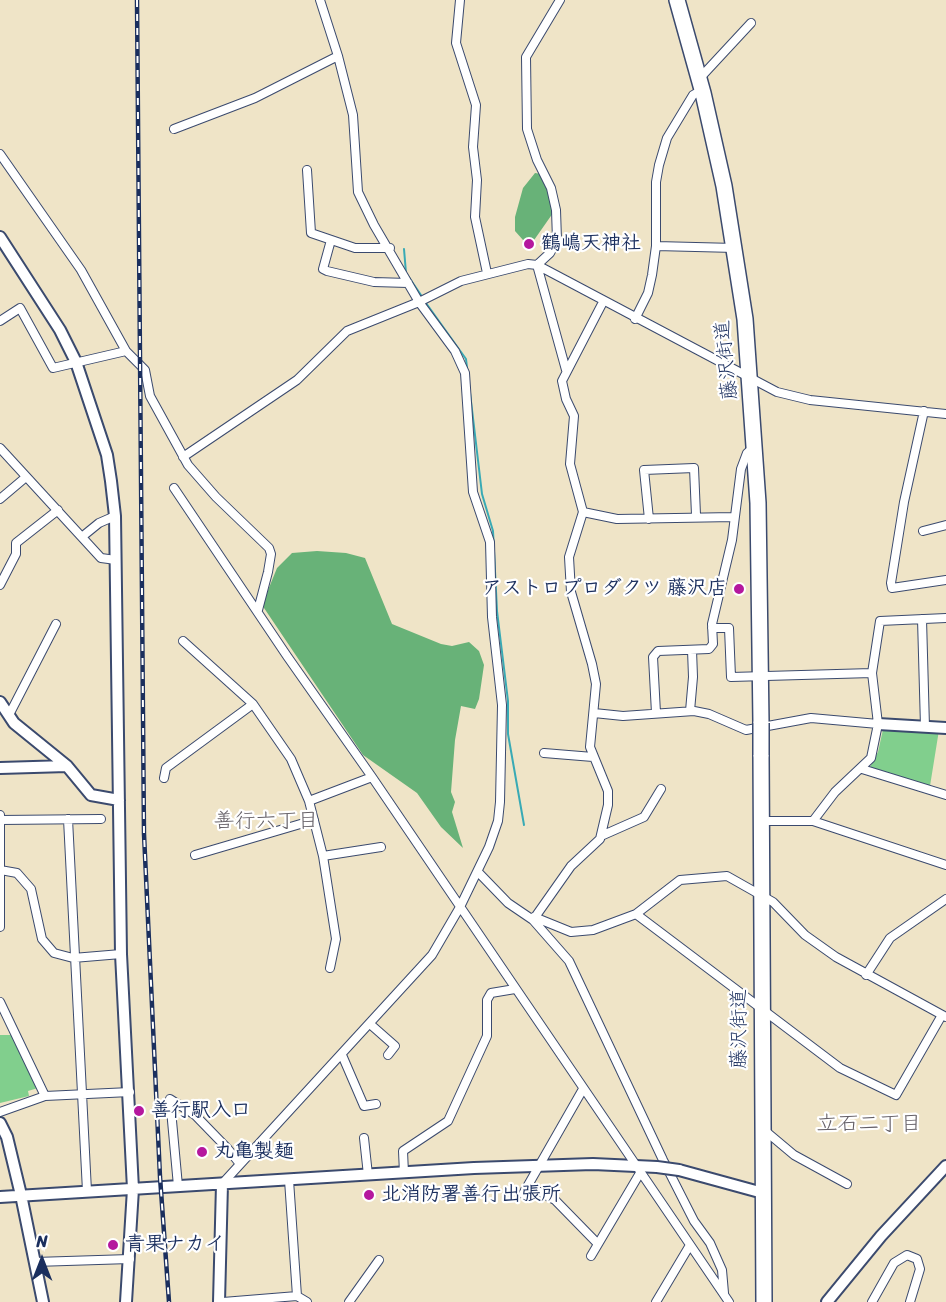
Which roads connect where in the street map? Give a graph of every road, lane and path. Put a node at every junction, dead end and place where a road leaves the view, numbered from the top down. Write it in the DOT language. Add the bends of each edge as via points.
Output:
graph roads {
  1 [pos="320,0"];
  2 [pos="460,0"];
  3 [pos="560,0"];
  4 [pos="677,0"];
  5 [pos="751,23"];
  6 [pos="338,56"];
  7 [pos="700,84"];
  8 [pos="174,129"];
  9 [pos="0,154"];
  10 [pos="307,170"];
  11 [pos="0,237"];
  12 [pos="331,240"];
  13 [pos="656,246"];
  14 [pos="390,248"];
  15 [pos="735,248"];
  16 [pos="537,265"];
  17 [pos="486,273"];
  18 [pos="408,283"];
  19 [pos="419,302"];
  20 [pos="603,302"];
  21 [pos="635,319"];
  22 [pos="0,321"];
  23 [pos="126,351"];
  24 [pos="76,362"];
  25 [pos="566,370"];
  26 [pos="751,379"];
  27 [pos="924,411"];
  28 [pos="946,414"];
  29 [pos="756,445"];
  30 [pos="0,448"];
  31 [pos="183,457"];
  32 [pos="26,477"];
  33 [pos="174,488"];
  34 [pos="0,498"];
  35 [pos="57,510"];
  36 [pos="583,512"];
  37 [pos="696,515"];
  38 [pos="115,516"];
  39 [pos="734,516"];
  40 [pos="650,519"];
  41 [pos="946,525"];
  42 [pos="923,531"];
  43 [pos="83,536"];
  44 [pos="116,560"];
  45 [pos="946,580"];
  46 [pos="0,585"];
  47 [pos="258,610"];
  48 [pos="946,618"];
  49 [pos="922,619"];
  50 [pos="56,624"];
  51 [pos="712,628"];
  52 [pos="183,641"];
  53 [pos="692,650"];
  54 [pos="872,673"];
  55 [pos="760,677"];
  56 [pos="0,702"];
  57 [pos="252,704"];
  58 [pos="690,711"];
  59 [pos="594,713"];
  60 [pos="656,713"];
  61 [pos="9,715"];
  62 [pos="878,724"];
  63 [pos="925,727"];
  64 [pos="946,728"];
  65 [pos="544,753"];
  66 [pos="593,757"];
  67 [pos="67,766"];
  68 [pos="0,768"];
  69 [pos="862,769"];
  70 [pos="372,777"];
  71 [pos="164,778"];
  72 [pos="662,789"];
  73 [pos="946,795"];
  74 [pos="118,800"];
  75 [pos="309,801"];
  76 [pos="0,815"];
  77 [pos="68,819"];
  78 [pos="101,819"];
  79 [pos="0,820"];
  80 [pos="315,820"];
  81 [pos="761,820"];
  82 [pos="813,821"];
  83 [pos="601,836"];
  84 [pos="381,847"];
  85 [pos="195,855"];
  86 [pos="323,856"];
  87 [pos="946,865"];
  88 [pos="0,870"];
  89 [pos="478,872"];
  90 [pos="761,894"];
  91 [pos="946,899"];
  92 [pos="460,907"];
  93 [pos="636,914"];
  94 [pos="534,919"];
  95 [pos="0,927"];
  96 [pos="121,954"];
  97 [pos="73,958"];
  98 [pos="330,968"];
  99 [pos="866,975"];
  100 [pos="515,989"];
  101 [pos="0,1002"];
  102 [pos="761,1009"];
  103 [pos="944,1016"];
  104 [pos="370,1024"];
  105 [pos="342,1055"];
  106 [pos="388,1055"];
  107 [pos="583,1089"];
  108 [pos="130,1092"];
  109 [pos="80,1094"];
  110 [pos="45,1096"];
  111 [pos="376,1104"];
  112 [pos="0,1112"];
  113 [pos="0,1123"];
  114 [pos="762,1128"];
  115 [pos="364,1138"];
  116 [pos="240,1164"];
  117 [pos="539,1166"];
  118 [pos="946,1166"];
  119 [pos="638,1169"];
  120 [pos="404,1173"];
  121 [pos="368,1175"];
  122 [pos="289,1180"];
  123 [pos="222,1184"];
  124 [pos="847,1184"];
  125 [pos="178,1186"];
  126 [pos="134,1189"];
  127 [pos="87,1191"];
  128 [pos="763,1193"];
  129 [pos="21,1195"];
  130 [pos="0,1197"];
  131 [pos="598,1244"];
  132 [pos="690,1245"];
  133 [pos="591,1256"];
  134 [pos="130,1259"];
  135 [pos="380,1260"];
  136 [pos="35,1262"];
  137 [pos="297,1296"];
  138 [pos="726,1298"];
  139 [pos="829,1301"];
  140 [pos="43,1302"];
  141 [pos="126,1302"];
  142 [pos="221,1302"];
  143 [pos="307,1302"];
  144 [pos="349,1302"];
  145 [pos="656,1302"];
  146 [pos="764,1302"];
  147 [pos="872,1302"];
  148 [pos="910,1302"];
  1 -- 6 [label="street"];
  2 -- 17 [label="street" via="456,43 476,105 475,217"];
  3 -- 16 [label="street" via="526,57 528,129 551,188 558,227 550,253"];
  4 -- 7 [label="highway, 藤沢街道"];
  5 -- 7 [label="street"];
  6 -- 8 [label="street" via="255,98"];
  6 -- 14 [label="street" via="353,115 358,192"];
  7 -- 13 [label="street" via="667,138 659,165"];
  7 -- 15 [label="highway, 藤沢街道"];
  9 -- 23 [label="street" via="81,270"];
  10 -- 12 [label="street" via="311,233"];
  11 -- 24 [label="street"];
  12 -- 14 [label="street" via="355,248"];
  12 -- 18 [label="street" via="323,269 374,282"];
  13 -- 15 [label="street"];
  13 -- 21 [label="street" via="648,293"];
  14 -- 18 [label="street"];
  15 -- 26 [label="highway, 藤沢街道"];
  16 -- 17 [label="street"];
  16 -- 20 [label="street"];
  16 -- 25 [label="street"];
  17 -- 19 [label="street"];
  18 -- 19 [label="street"];
  19 -- 31 [label="street" via="339,336 297,380"];
  19 -- 89 [label="street" via="455,351 465,373 473,492 490,542 492,617 501,684 502,775 498,820"];
  20 -- 21 [label="street"];
  20 -- 25 [label="street"];
  21 -- 26 [label="street"];
  22 -- 24 [label="street" via="20,308 53,368"];
  23 -- 24 [label="street"];
  23 -- 31 [label="street" via="147,374 150,396"];
  24 -- 38 [label="street" via="107,455"];
  25 -- 36 [label="street" via="562,381 575,426 570,464"];
  26 -- 27 [label="street" via="790,397"];
  26 -- 29 [label="highway, 藤沢街道"];
  27 -- 28 [label="street"];
  27 -- 45 [label="street" via="891,583 892,588"];
  29 -- 39 [label="street" via="747,453 741,470"];
  29 -- 55 [label="highway, 藤沢街道"];
  30 -- 32 [label="street"];
  31 -- 47 [label="street" via="216,497 269,548 268,572"];
  32 -- 34 [label="street"];
  32 -- 35 [label="street"];
  33 -- 47 [label="street"];
  35 -- 43 [label="street"];
  35 -- 46 [label="street" via="16,543 16,554"];
  36 -- 40 [label="street" via="617,519"];
  36 -- 59 [label="street" via="569,557 570,592 596,684"];
  37 -- 39 [label="street"];
  37 -- 40 [label="street"];
  37 -- 40 [label="street" via="694,468 644,470"];
  38 -- 43 [label="street"];
  38 -- 44 [label="street"];
  39 -- 51 [label="street"];
  41 -- 42 [label="street"];
  43 -- 44 [label="street" via="102,558"];
  44 -- 74 [label="street"];
  47 -- 70 [label="street"];
  48 -- 49 [label="street"];
  49 -- 54 [label="street" via="880,621"];
  49 -- 63 [label="street"];
  50 -- 61 [label="street"];
  51 -- 53 [label="street" via="713,644 709,649"];
  51 -- 55 [label="street" via="729,628 731,677"];
  52 -- 57 [label="street"];
  53 -- 58 [label="street"];
  53 -- 60 [label="street" via="658,651 653,657"];
  54 -- 55 [label="street"];
  54 -- 62 [label="street"];
  55 -- 81 [label="highway, 藤沢街道, bridge"];
  56 -- 61 [label="street"];
  57 -- 71 [label="street" via="165,768"];
  57 -- 75 [label="street" via="291,759"];
  58 -- 60 [label="street"];
  58 -- 62 [label="street" via="709,714 746,730 811,718"];
  59 -- 60 [label="street"];
  59 -- 66 [label="street" via="590,732"];
  61 -- 67 [label="street"];
  62 -- 63 [label="street"];
  62 -- 69 [label="street" via="874,752"];
  63 -- 64 [label="street"];
  65 -- 66 [label="street"];
  66 -- 83 [label="street" via="608,791"];
  67 -- 68 [label="street"];
  67 -- 74 [label="street" via="91,795"];
  69 -- 73 [label="street"];
  69 -- 82 [label="street" via="835,792"];
  70 -- 75 [label="street"];
  70 -- 92 [label="street"];
  72 -- 83 [label="street" via="644,817"];
  74 -- 96 [label="street"];
  75 -- 80 [label="street"];
  76 -- 79 [label="street"];
  77 -- 78 [label="street"];
  77 -- 79 [label="street"];
  77 -- 97 [label="street"];
  79 -- 88 [label="street"];
  80 -- 85 [label="street"];
  80 -- 86 [label="street"];
  81 -- 82 [label="street"];
  81 -- 90 [label="highway, 藤沢街道"];
  82 -- 87 [label="street"];
  83 -- 94 [label="street" via="571,866"];
  84 -- 86 [label="street"];
  86 -- 98 [label="street" via="336,939"];
  88 -- 95 [label="street"];
  88 -- 97 [label="street" via="17,873 32,889 42,939 54,953"];
  89 -- 92 [label="street"];
  89 -- 94 [label="street" via="508,903"];
  90 -- 93 [label="street" via="727,876 688,879 674,884"];
  90 -- 99 [label="street" via="814,942"];
  90 -- 102 [label="highway, 藤沢街道"];
  91 -- 99 [label="street" via="890,938"];
  92 -- 100 [label="street"];
  92 -- 104 [label="street" via="432,955"];
  93 -- 94 [label="street" via="580,932"];
  93 -- 102 [label="street"];
  94 -- 138 [label="street" via="577,976 663,1160 694,1221 710,1243 722,1270"];
  96 -- 97 [label="street"];
  96 -- 108 [label="street"];
  97 -- 109 [label="street"];
  99 -- 103 [label="street"];
  100 -- 107 [label="street"];
  100 -- 120 [label="street" via="491,993 486,1000 487,1036 448,1121 403,1152"];
  101 -- 110 [label="street"];
  102 -- 103 [label="street" via="840,1068 896,1095"];
  102 -- 114 [label="highway, 藤沢街道"];
  104 -- 105 [label="street"];
  104 -- 106 [label="street" via="395,1046"];
  105 -- 111 [label="street" via="364,1106"];
  105 -- 116 [label="street"];
  107 -- 117 [label="street"];
  107 -- 119 [label="street"];
  108 -- 109 [label="street"];
  108 -- 126 [label="street"];
  109 -- 110 [label="street"];
  109 -- 127 [label="street"];
  110 -- 112 [label="street"];
  113 -- 129 [label="street"];
  114 -- 124 [label="street" via="794,1155"];
  114 -- 128 [label="highway, 藤沢街道"];
  115 -- 121 [label="street"];
  116 -- 123 [label="street"];
  116 -- 125 [label="street" via="195,1115 170,1099"];
  117 -- 119 [label="street"];
  117 -- 120 [label="street"];
  117 -- 131 [label="street" via="524,1192 540,1192 555,1200"];
  118 -- 139 [label="street" via="881,1236"];
  119 -- 128 [label="street, bridge" via="679,1170"];
  119 -- 131 [label="street"];
  119 -- 132 [label="street"];
  120 -- 121 [label="street"];
  121 -- 122 [label="street"];
  122 -- 123 [label="street"];
  122 -- 137 [label="street"];
  123 -- 125 [label="street"];
  123 -- 142 [label="street"];
  125 -- 126 [label="street"];
  126 -- 127 [label="street"];
  126 -- 134 [label="street"];
  127 -- 129 [label="street"];
  128 -- 146 [label="highway, 藤沢街道"];
  129 -- 130 [label="street"];
  129 -- 136 [label="street"];
  131 -- 133 [label="street"];
  132 -- 138 [label="street"];
  132 -- 145 [label="street"];
  134 -- 136 [label="street"];
  134 -- 141 [label="street"];
  135 -- 144 [label="street"];
  136 -- 140 [label="street"];
  137 -- 142 [label="street"];
  137 -- 143 [label="street"];
  147 -- 148 [label="street" via="894,1263 907,1255 917,1259 920,1269"];
}
